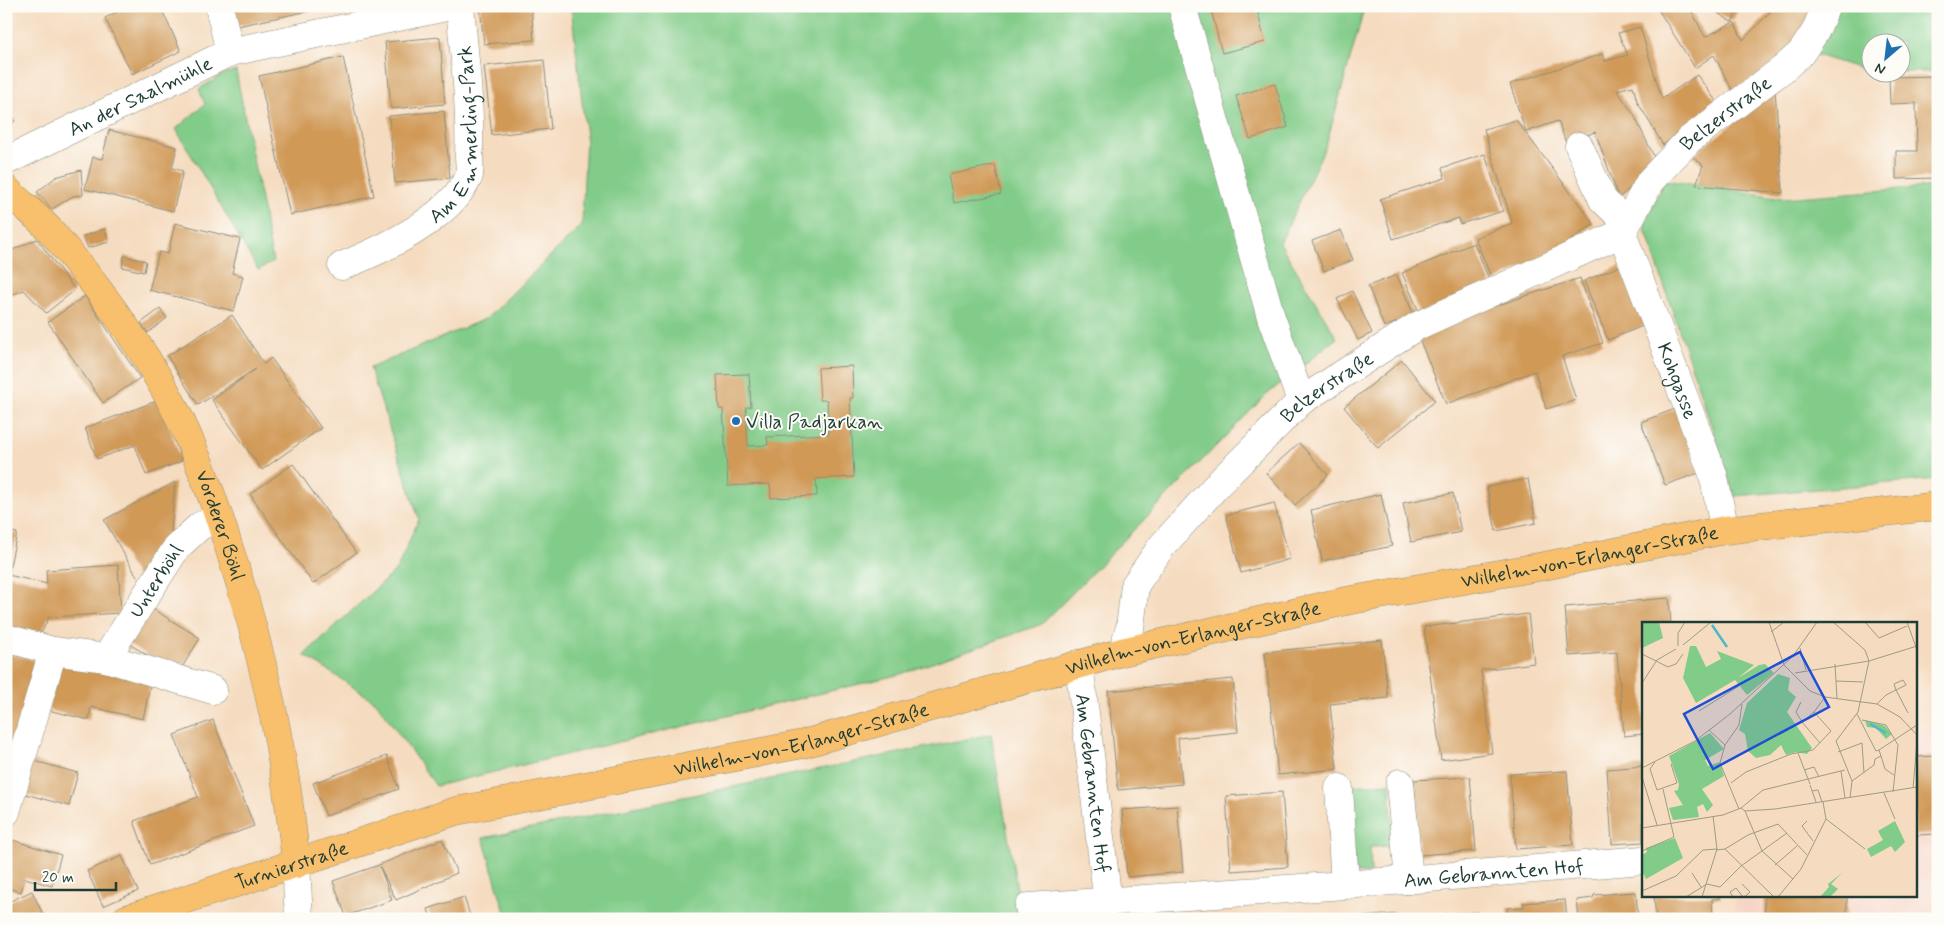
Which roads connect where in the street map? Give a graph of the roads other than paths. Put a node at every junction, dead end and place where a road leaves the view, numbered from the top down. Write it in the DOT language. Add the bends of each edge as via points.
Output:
graph roads {
  1 [pos="219,6"];
  2 [pos="451,6"];
  3 [pos="460,6"];
  4 [pos="1182,6"];
  5 [pos="1826,6"];
  6 [pos="230,52"];
  7 [pos="1579,146"];
  8 [pos="6,161"];
  9 [pos="6,189"];
  10 [pos="1624,228"];
  11 [pos="342,266"];
  12 [pos="1301,401"];
  13 [pos="1938,506"];
  14 [pos="219,517"];
  15 [pos="1725,530"];
  16 [pos="6,638"];
  17 [pos="53,651"];
  18 [pos="1122,652"];
  19 [pos="106,658"];
  20 [pos="1079,664"];
  21 [pos="213,690"];
  22 [pos="1400,783"];
  23 [pos="1339,788"];
  24 [pos="6,812"];
  25 [pos="456,812"];
  26 [pos="1642,860"];
  27 [pos="296,864"];
  28 [pos="1409,880"];
  29 [pos="1345,885"];
  30 [pos="1108,903"];
  31 [pos="1029,907"];
  32 [pos="126,919"];
  33 [pos="299,919"];
  1 -- 6 [label="street, An der Saalmühle"];
  2 -- 6 [label="street"];
  3 -- 11 [label="street, Am Emmerling-Park" via="470,132 469,176 450,203 419,226 375,252"];
  4 -- 12 [label="street" via="1271,317"];
  5 -- 10 [label="street, Belzerstraße" via="1801,53 1689,140 1650,181"];
  6 -- 8 [label="street, An der Saalmühle"];
  7 -- 10 [label="street" via="1603,200"];
  9 -- 14 [label="main road, Vorderer Böhl" via="54,235 140,349 177,413"];
  10 -- 12 [label="street, Belzerstraße" via="1417,326"];
  10 -- 15 [label="street, Kohgasse" via="1713,474"];
  12 -- 18 [label="street, Belzerstraße" via="1220,483 1157,554 1135,585 1130,628"];
  13 -- 15 [label="main road, Wilhelm-von-Erlanger-Straße"];
  14 -- 19 [label="street, Unterböhl" via="200,526 177,547"];
  14 -- 27 [label="main road, Vorderer Böhl" via="250,612 263,667 290,804"];
  15 -- 18 [label="main road, Wilhelm-von-Erlanger-Straße" via="1346,601"];
  16 -- 17 [label="street"];
  17 -- 19 [label="street"];
  17 -- 24 [label="street"];
  18 -- 20 [label="main road, Wilhelm-von-Erlanger-Straße"];
  19 -- 21 [label="street"];
  20 -- 25 [label="main road, Wilhelm-von-Erlanger-Straße" via="803,744"];
  20 -- 30 [label="street, Am Gebrannten Hof"];
  22 -- 28 [label="street"];
  23 -- 29 [label="street"];
  25 -- 27 [label="main road, Turnierstraße"];
  26 -- 28 [label="street, Am Gebrannten Hof"];
  27 -- 32 [label="main road, Turnierstraße"];
  27 -- 33 [label="street, Vorderer Böhl"];
  28 -- 29 [label="street, Am Gebrannten Hof"];
  29 -- 30 [label="street, Am Gebrannten Hof"];
  30 -- 31 [label="street, Am Gebrannten Hof"];
}
